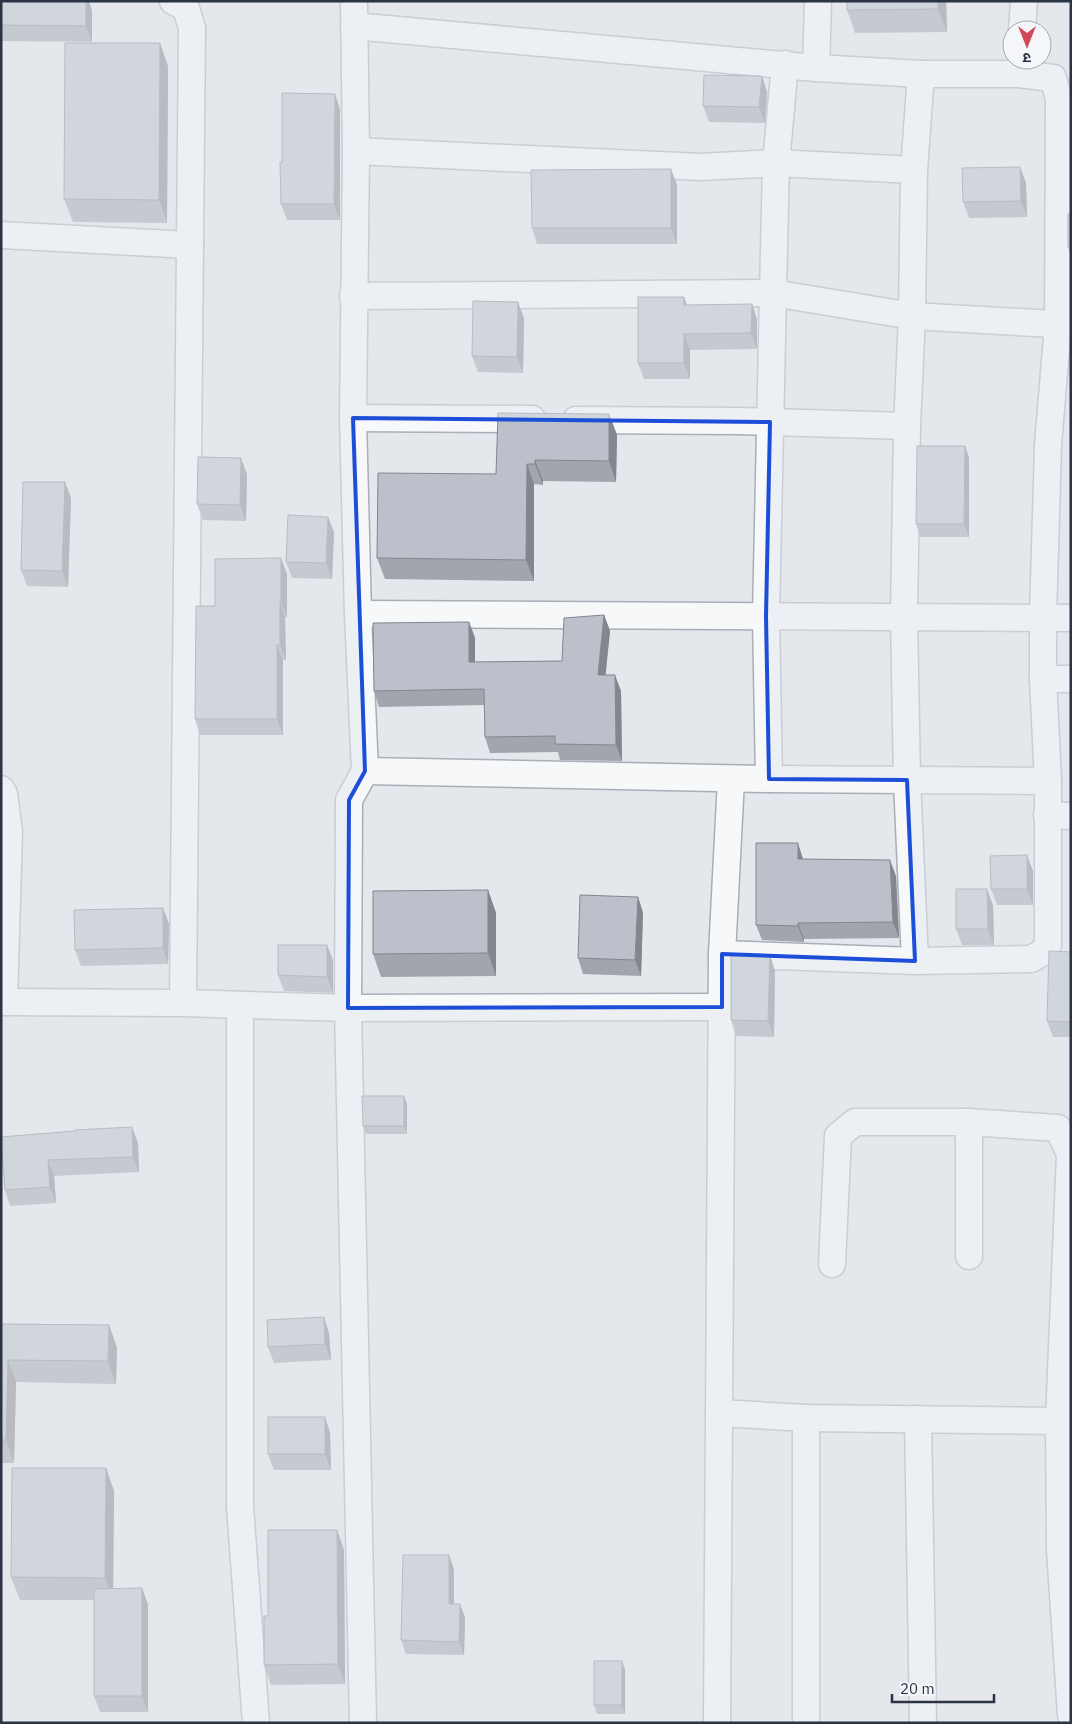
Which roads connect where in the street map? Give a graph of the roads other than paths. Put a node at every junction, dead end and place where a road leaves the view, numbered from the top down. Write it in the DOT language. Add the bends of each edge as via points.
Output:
graph roads {
  1 [pos="173,1"];
  2 [pos="818,1"];
  3 [pos="1024,1"];
  4 [pos="354,14"];
  5 [pos="1023,20"];
  6 [pos="785,64"];
  7 [pos="816,68"];
  8 [pos="1002,68"];
  9 [pos="1029,70"];
  10 [pos="921,74"];
  11 [pos="356,151"];
  12 [pos="776,163"];
  13 [pos="914,170"];
  14 [pos="1,235"];
  15 [pos="190,245"];
  16 [pos="773,293"];
  17 [pos="353,296"];
  18 [pos="912,316"];
  19 [pos="1064,325"];
  20 [pos="353,418"];
  21 [pos="770,422"];
  22 [pos="907,426"];
  23 [pos="358,614"];
  24 [pos="766,616"];
  25 [pos="904,617"];
  26 [pos="1043,618"];
  27 [pos="1071,618"];
  28 [pos="1043,679"];
  29 [pos="1071,679"];
  30 [pos="365,770"];
  31 [pos="731,778"];
  32 [pos="769,779"];
  33 [pos="907,780"];
  34 [pos="1048,781"];
  35 [pos="1,789"];
  36 [pos="1059,815"];
  37 [pos="1059,945"];
  38 [pos="722,954"];
  39 [pos="915,961"];
  40 [pos="3,1002"];
  41 [pos="183,1003"];
  42 [pos="240,1004"];
  43 [pos="722,1007"];
  44 [pos="348,1008"];
  45 [pos="969,1122"];
  46 [pos="1070,1202"];
  47 [pos="969,1256"];
  48 [pos="832,1264"];
  49 [pos="719,1413"];
  50 [pos="806,1418"];
  51 [pos="918,1419"];
  52 [pos="1059,1421"];
  53 [pos="1065,1550"];
  54 [pos="1071,1715"];
  55 [pos="256,1723"];
  56 [pos="364,1723"];
  57 [pos="717,1723"];
  58 [pos="806,1723"];
  59 [pos="923,1723"];
  1 -- 15 [label="street" via="186,8 192,28"];
  2 -- 7 [label="street"];
  3 -- 5 [label="street"];
  4 -- 6 [label="street"];
  4 -- 11 [label="street"];
  6 -- 7 [label="street"];
  6 -- 12 [label="street"];
  7 -- 10 [label="street"];
  8 -- 10 [label="street"];
  9 -- 19 [label="street" via="1053,78 1059,99"];
  10 -- 13 [label="street"];
  11 -- 12 [label="street" via="701,167"];
  11 -- 17 [label="street"];
  12 -- 13 [label="street"];
  12 -- 16 [label="street"];
  13 -- 18 [label="street"];
  14 -- 15 [label="street"];
  15 -- 41 [label="street"];
  16 -- 17 [label="street"];
  16 -- 18 [label="street"];
  16 -- 21 [label="street"];
  17 -- 20 [label="street"];
  18 -- 19 [label="street"];
  18 -- 22 [label="street"];
  19 -- 26 [label="street" via="1048,445"];
  20 -- 21 [label="street"];
  20 -- 23 [label="street"];
  21 -- 22 [label="street"];
  21 -- 24 [label="street"];
  22 -- 25 [label="street"];
  23 -- 24 [label="street"];
  23 -- 30 [label="street"];
  24 -- 25 [label="street"];
  24 -- 32 [label="street"];
  25 -- 26 [label="street"];
  25 -- 33 [label="street"];
  26 -- 27 [label="street"];
  26 -- 28 [label="street"];
  28 -- 29 [label="street"];
  28 -- 34 [label="street"];
  30 -- 31 [label="street"];
  30 -- 44 [label="street" via="349,800"];
  31 -- 32 [label="street"];
  31 -- 38 [label="street"];
  32 -- 33 [label="street"];
  33 -- 34 [label="street"];
  33 -- 39 [label="street"];
  34 -- 36 [label="street"];
  35 -- 40 [label="street" via="9,832"];
  36 -- 37 [label="street"];
  37 -- 39 [label="street" via="1031,959"];
  38 -- 39 [label="street"];
  38 -- 43 [label="street"];
  40 -- 41 [label="street"];
  41 -- 42 [label="street"];
  42 -- 44 [label="street"];
  42 -- 55 [label="street" via="240,1507"];
  43 -- 44 [label="street"];
  43 -- 49 [label="street"];
  44 -- 56 [label="street"];
  45 -- 46 [label="street" via="1058,1128 1070,1154"];
  45 -- 47 [label="street"];
  45 -- 48 [label="street" via="855,1122 838,1136"];
  46 -- 52 [label="street"];
  49 -- 50 [label="street"];
  49 -- 57 [label="street"];
  50 -- 51 [label="street"];
  50 -- 58 [label="street"];
  51 -- 52 [label="street"];
  51 -- 59 [label="street"];
  52 -- 53 [label="street"];
  53 -- 54 [label="street"];
}
